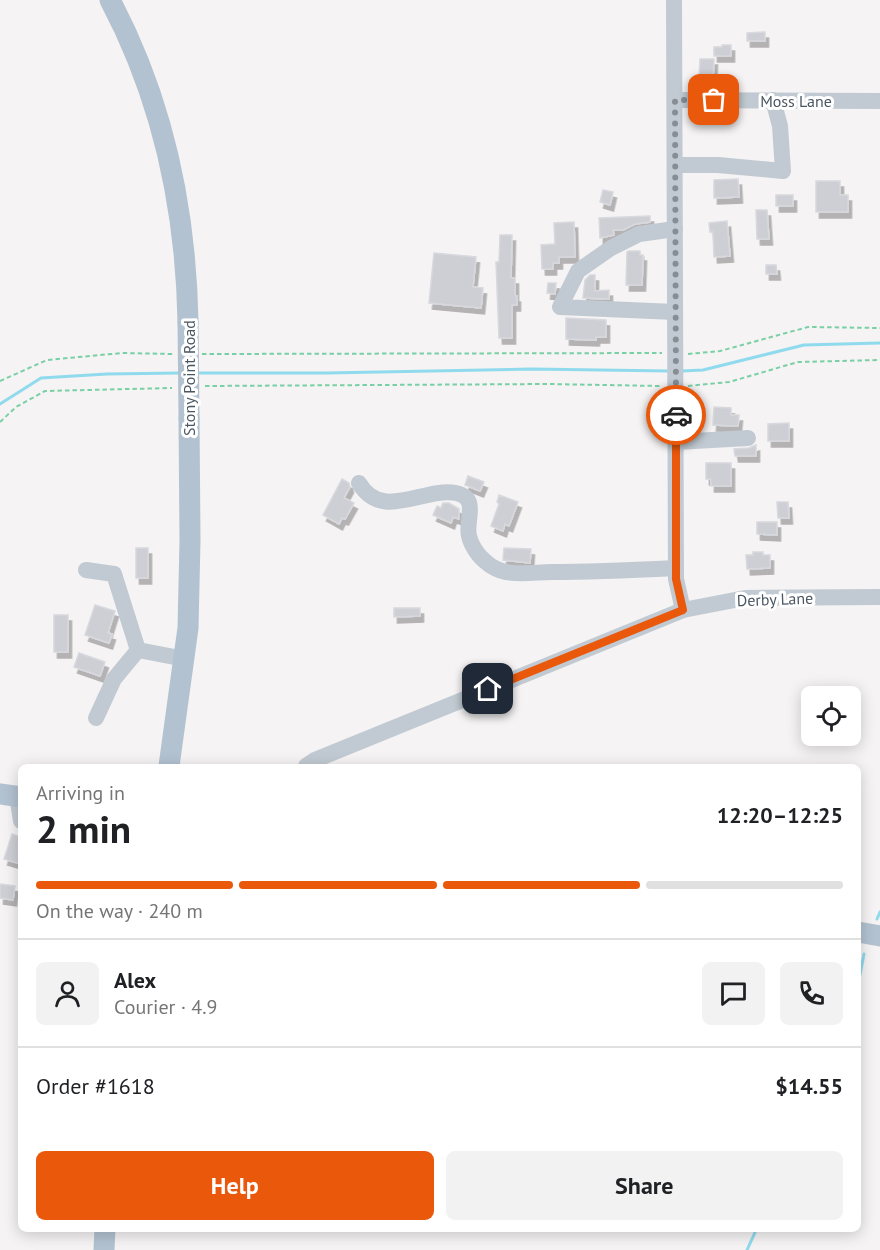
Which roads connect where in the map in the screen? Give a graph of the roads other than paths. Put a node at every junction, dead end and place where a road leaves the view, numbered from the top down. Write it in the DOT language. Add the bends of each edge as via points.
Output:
graph roads {
  1 [pos="110,0"];
  2 [pos="674,0"];
  3 [pos="675,100"];
  4 [pos="773,100"];
  5 [pos="880,101"];
  6 [pos="675,165"];
  7 [pos="675,229"];
  8 [pos="675,312"];
  9 [pos="748,438"];
  10 [pos="676,442"];
  11 [pos="359,483"];
  12 [pos="676,568"];
  13 [pos="86,570"];
  14 [pos="880,597"];
  15 [pos="683,610"];
  16 [pos="138,650"];
  17 [pos="186,659"];
  18 [pos="96,718"];
  19 [pos="169,764"];
  20 [pos="309,764"];
  21 [pos="13,796"];
  22 [pos="18,812"];
  23 [pos="861,933"];
  24 [pos="880,936"];
  25 [pos="105,1232"];
  26 [pos="104,1250"];
  1 -- 17 [label="main road, Stony Point Road, bridge" via="137,57 164,136 181,219 188,322 190,590"];
  2 -- 3 [label="street"];
  3 -- 4 [label="street, Moss Lane"];
  3 -- 6 [label="street"];
  4 -- 5 [label="street, Moss Lane"];
  4 -- 6 [label="street" via="780,126 783,171"];
  6 -- 7 [label="street"];
  7 -- 8 [label="street"];
  7 -- 8 [label="street" via="639,234 611,248 578,271 560,308"];
  8 -- 10 [label="street"];
  9 -- 10 [label="street"];
  10 -- 12 [label="street"];
  11 -- 12 [label="street" via="370,497 388,502 445,493 464,496 470,507 468,534 477,552 486,563 507,572"];
  12 -- 15 [label="street"];
  13 -- 16 [label="street" via="114,574"];
  14 -- 15 [label="street, Derby Lane" via="745,598"];
  15 -- 20 [label="street, Derby Lane"];
  16 -- 17 [label="street"];
  16 -- 18 [label="street" via="114,679"];
  17 -- 19 [label="main road, Stony Point Road"];
  21 -- 22 [label="street"];
  23 -- 24 [label="main road"];
  25 -- 26 [label="main road"];
}
